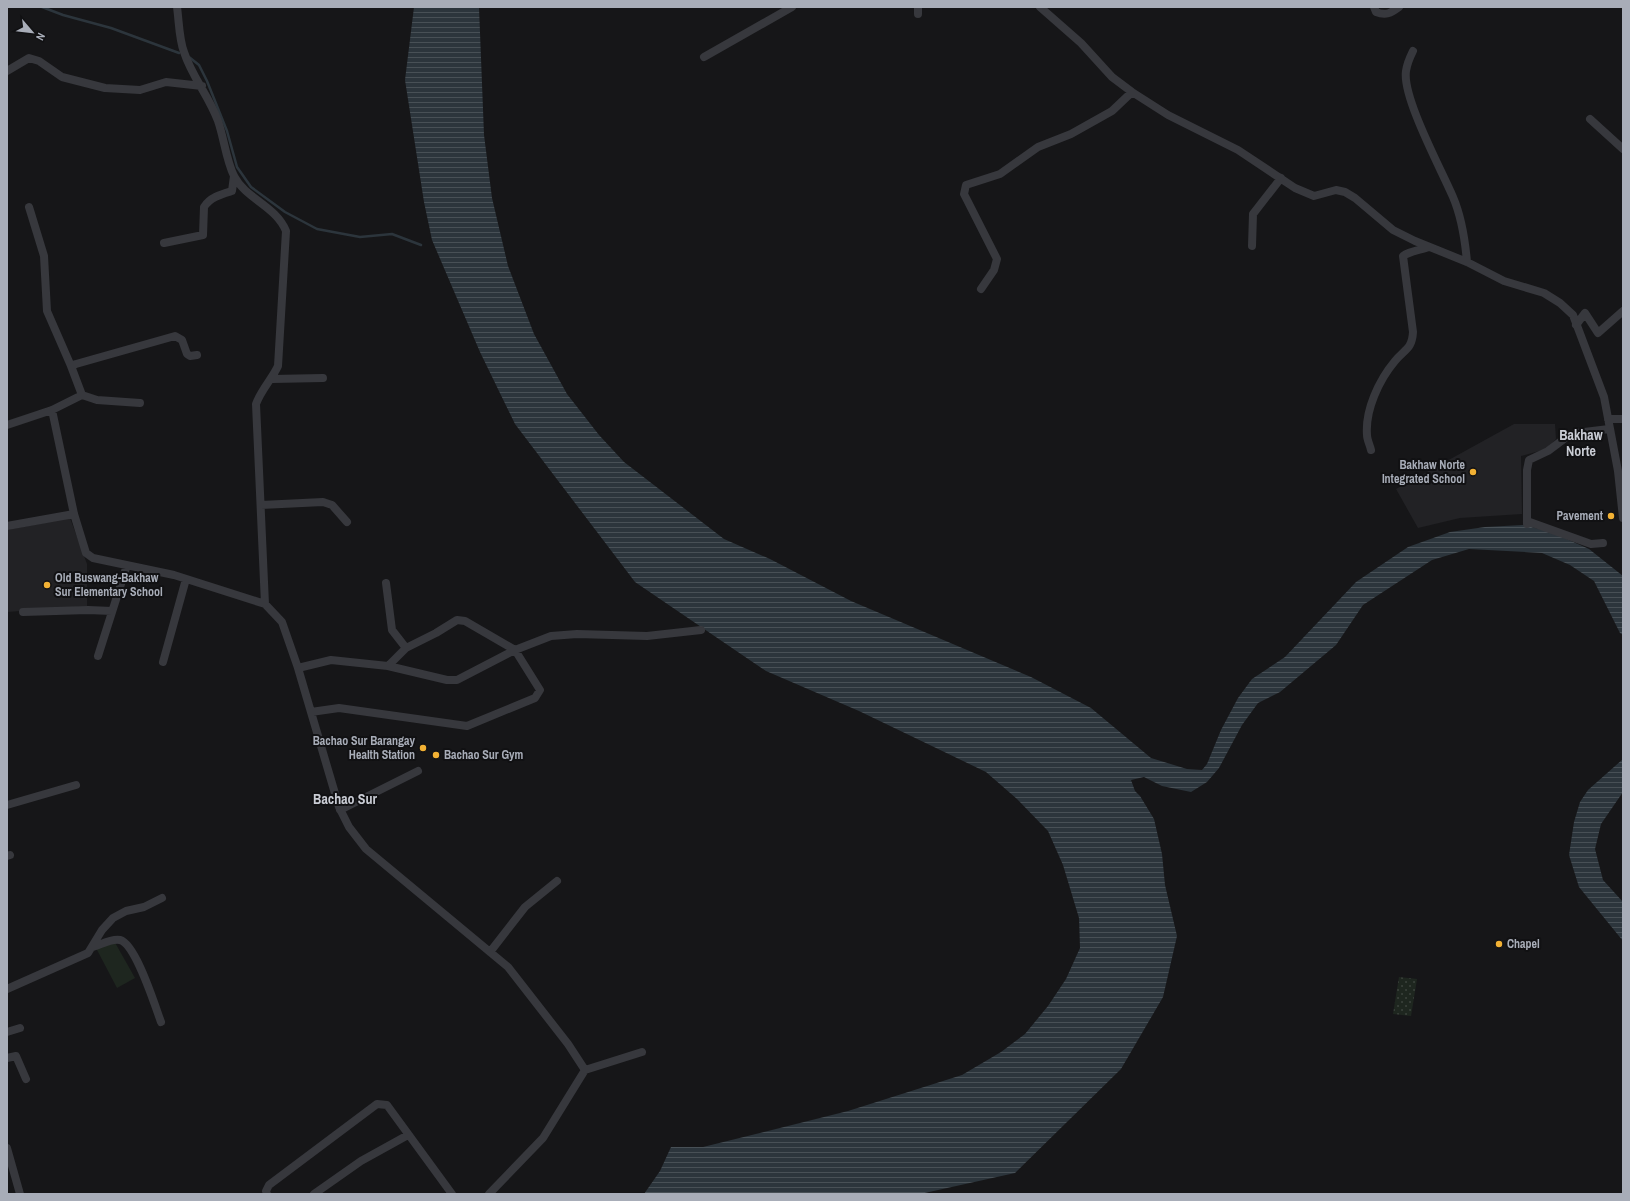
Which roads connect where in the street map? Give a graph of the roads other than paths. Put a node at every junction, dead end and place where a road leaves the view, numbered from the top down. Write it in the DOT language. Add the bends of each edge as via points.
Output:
graph roads {
  1 [pos="177,7"];
  2 [pos="792,7"];
  3 [pos="1040,7"];
  4 [pos="1374,7"];
  5 [pos="1399,7"];
  6 [pos="1414,51"];
  7 [pos="704,57"];
  8 [pos="7,71"];
  9 [pos="202,86"];
  10 [pos="1132,92"];
  11 [pos="1590,119"];
  12 [pos="1623,149"];
  13 [pos="234,176"];
  14 [pos="1281,178"];
  15 [pos="29,207"];
  16 [pos="164,243"];
  17 [pos="1252,246"];
  18 [pos="1429,247"];
  19 [pos="1468,262"];
  20 [pos="981,289"];
  21 [pos="1623,311"];
  22 [pos="1576,326"];
  23 [pos="197,355"];
  24 [pos="71,366"];
  25 [pos="323,378"];
  26 [pos="272,379"];
  27 [pos="82,396"];
  28 [pos="140,403"];
  29 [pos="52,410"];
  30 [pos="1608,419"];
  31 [pos="1623,419"];
  32 [pos="7,425"];
  33 [pos="1610,429"];
  34 [pos="1372,450"];
  35 [pos="261,505"];
  36 [pos="74,514"];
  37 [pos="1623,518"];
  38 [pos="347,522"];
  39 [pos="7,526"];
  40 [pos="1603,544"];
  41 [pos="128,565"];
  42 [pos="186,579"];
  43 [pos="386,583"];
  44 [pos="265,604"];
  45 [pos="112,611"];
  46 [pos="23,612"];
  47 [pos="701,630"];
  48 [pos="406,648"];
  49 [pos="515,650"];
  50 [pos="98,656"];
  51 [pos="163,662"];
  52 [pos="388,666"];
  53 [pos="298,668"];
  54 [pos="311,712"];
  55 [pos="418,771"];
  56 [pos="76,785"];
  57 [pos="7,805"];
  58 [pos="340,810"];
  59 [pos="557,881"];
  60 [pos="162,898"];
  61 [pos="93,947"];
  62 [pos="490,952"];
  63 [pos="7,989"];
  64 [pos="161,1022"];
  65 [pos="20,1028"];
  66 [pos="7,1032"];
  67 [pos="642,1052"];
  68 [pos="7,1058"];
  69 [pos="586,1070"];
  70 [pos="26,1079"];
  71 [pos="408,1135"];
  72 [pos="7,1148"];
  73 [pos="20,1194"];
  74 [pos="267,1194"];
  75 [pos="314,1194"];
  76 [pos="452,1194"];
  77 [pos="489,1194"];
  1 -- 9 [label="street" via="183,51 192,72"];
  2 -- 7 [label="street"];
  3 -- 10 [label="street" via="1081,43 1112,77"];
  4 -- 5 [label="street" via="1376,12 1382,15"];
  6 -- 19 [label="street" via="1406,71 1407,87 1456,205 1463,227"];
  8 -- 9 [label="street" via="29,58 39,61 62,77 105,88 140,90 166,82"];
  9 -- 13 [label="street" via="217,119"];
  10 -- 14 [label="street" via="1168,115 1238,150"];
  10 -- 20 [label="street" via="1112,111 1071,134 1038,147 1000,174 966,185 964,194 997,259 994,270"];
  11 -- 12 [label="street"];
  13 -- 16 [label="street" via="232,191 206,203 202,235"];
  13 -- 26 [label="street" via="242,188 282,220 286,231 278,366"];
  14 -- 17 [label="street" via="1253,214"];
  14 -- 18 [label="street" via="1295,188 1314,196 1336,190 1345,192 1393,230"];
  15 -- 24 [label="street" via="44,256 47,311"];
  18 -- 19 [label="street"];
  18 -- 34 [label="street" via="1403,256 1413,342 1395,361 1378,388 1370,408 1367,435"];
  19 -- 22 [label="street" via="1504,281 1544,293 1573,315"];
  21 -- 22 [label="street" via="1598,333 1585,313"];
  22 -- 30 [label="street" via="1604,397"];
  23 -- 24 [label="street" via="187,354 182,340 174,336"];
  24 -- 27 [label="street"];
  25 -- 26 [label="street"];
  26 -- 35 [label="street" via="256,404"];
  27 -- 28 [label="street" via="97,400"];
  27 -- 29 [label="street"];
  29 -- 32 [label="street"];
  29 -- 36 [label="street"];
  30 -- 31 [label="street"];
  30 -- 33 [label="street"];
  33 -- 37 [label="street"];
  33 -- 40 [label="street" via="1568,436 1548,451 1529,460 1527,470 1527,523 1591,544"];
  35 -- 38 [label="street" via="323,502 332,505"];
  35 -- 44 [label="street"];
  36 -- 39 [label="street"];
  36 -- 41 [label="street" via="86,553 93,558"];
  41 -- 42 [label="street"];
  41 -- 45 [label="street"];
  42 -- 44 [label="street"];
  42 -- 51 [label="street"];
  43 -- 48 [label="street" via="392,630"];
  44 -- 53 [label="street" via="282,622"];
  45 -- 46 [label="street"];
  45 -- 50 [label="street"];
  47 -- 49 [label="street" via="647,636 550,636"];
  48 -- 49 [label="street" via="457,620 465,621"];
  48 -- 52 [label="street"];
  49 -- 52 [label="street" via="457,680"];
  49 -- 54 [label="street" via="540,690 538,695 467,726 339,708"];
  52 -- 53 [label="street" via="331,660"];
  53 -- 54 [label="street"];
  54 -- 58 [label="street"];
  55 -- 58 [label="street"];
  56 -- 57 [label="street"];
  58 -- 62 [label="street" via="366,849"];
  59 -- 62 [label="street" via="525,906"];
  60 -- 61 [label="street" via="113,918 102,930"];
  61 -- 63 [label="street" via="88,953"];
  61 -- 64 [label="street" via="118,939 130,948"];
  62 -- 69 [label="street" via="508,967"];
  65 -- 66 [label="street"];
  67 -- 69 [label="street"];
  68 -- 70 [label="street" via="16,1056"];
  69 -- 77 [label="street" via="543,1138"];
  71 -- 74 [label="street" via="386,1105 377,1104 269,1184"];
  71 -- 75 [label="street" via="361,1161"];
  71 -- 76 [label="street"];
  72 -- 73 [label="street"];
}
